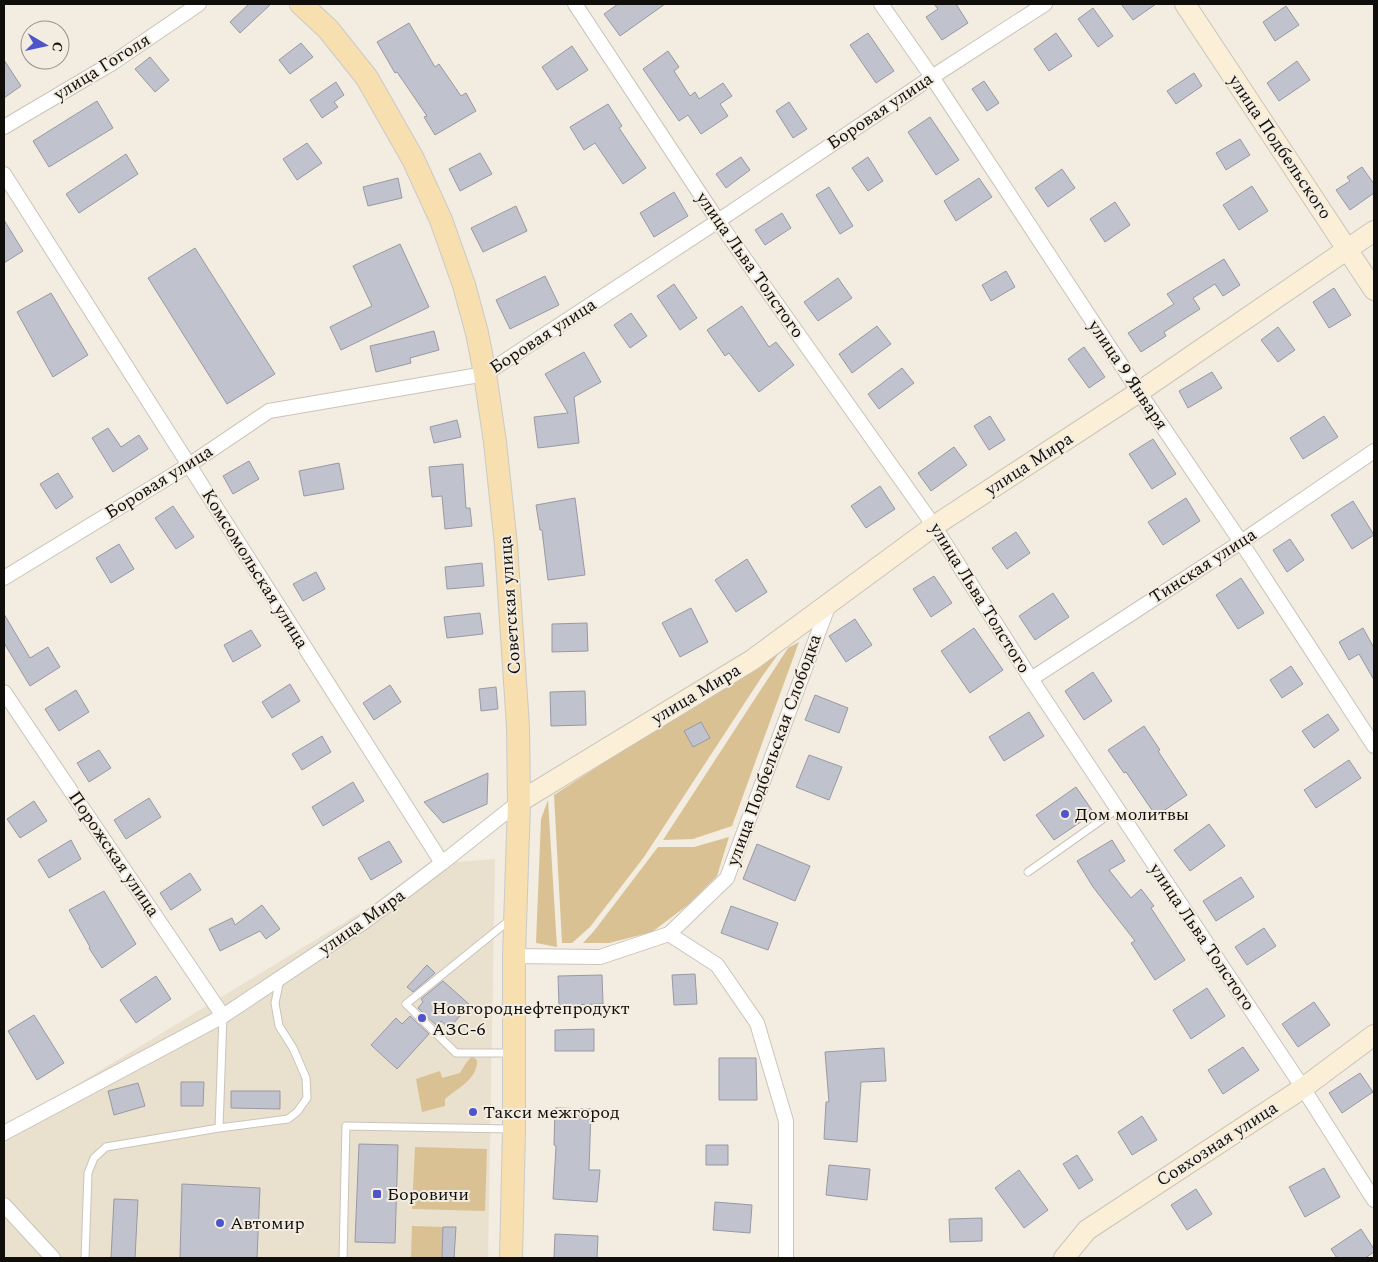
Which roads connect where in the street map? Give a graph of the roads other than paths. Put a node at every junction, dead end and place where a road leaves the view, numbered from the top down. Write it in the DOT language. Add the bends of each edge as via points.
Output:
graph roads {
  1 [pos="199,4"];
  2 [pos="301,4"];
  3 [pos="575,4"];
  4 [pos="881,4"];
  5 [pos="1045,4"];
  6 [pos="1185,4"];
  7 [pos="932,76"];
  8 [pos="4,127"];
  9 [pos="4,174"];
  10 [pos="718,220"];
  11 [pos="1374,230"];
  12 [pos="1348,248"];
  13 [pos="1374,290"];
  14 [pos="485,374"];
  15 [pos="1139,392"];
  16 [pos="1374,451"];
  17 [pos="189,465"];
  18 [pos="934,526"];
  19 [pos="1241,542"];
  20 [pos="4,578"];
  21 [pos="829,603"];
  22 [pos="1031,679"];
  23 [pos="4,692"];
  24 [pos="1374,746"];
  25 [pos="519,802"];
  26 [pos="1117,809"];
  27 [pos="442,864"];
  28 [pos="1028,872"];
  29 [pos="515,916"];
  30 [pos="669,934"];
  31 [pos="514,956"];
  32 [pos="280,979"];
  33 [pos="223,1016"];
  34 [pos="1374,1035"];
  35 [pos="515,1054"];
  36 [pos="1303,1088"];
  37 [pos="219,1128"];
  38 [pos="514,1129"];
  39 [pos="4,1133"];
  40 [pos="1374,1200"];
  41 [pos="4,1205"];
  42 [pos="53,1258"];
  43 [pos="85,1258"];
  44 [pos="343,1258"];
  45 [pos="511,1258"];
  46 [pos="786,1258"];
  47 [pos="1064,1258"];
  1 -- 8 [label="street, улица Гоголя" via="114,62"];
  2 -- 14 [label="main road, Советская улица" via="328,29 367,78 413,159 441,220 464,284"];
  3 -- 10 [label="street, улица Льва Толстого"];
  4 -- 7 [label="street, улица 9 Января"];
  5 -- 7 [label="street, Боровая улица"];
  6 -- 12 [label="main road, улица Подбельского"];
  7 -- 10 [label="street, Боровая улица"];
  7 -- 15 [label="street, улица 9 Января"];
  9 -- 17 [label="street, Комсомольская улица"];
  10 -- 14 [label="street, Боровая улица"];
  10 -- 18 [label="street, улица Льва Толстого"];
  11 -- 12 [label="main road, улица Мира"];
  12 -- 13 [label="main road, улица Подбельского"];
  12 -- 15 [label="main road, улица Мира"];
  14 -- 17 [label="street, Боровая улица" via="269,411"];
  14 -- 25 [label="main road, Советская улица" via="506,545 518,727"];
  15 -- 18 [label="main road, улица Мира"];
  15 -- 19 [label="street, улица 9 Января"];
  16 -- 19 [label="street, Тинская улица"];
  17 -- 20 [label="street, Боровая улица"];
  17 -- 27 [label="street, Комсомольская улица"];
  18 -- 21 [label="main road, улица Мира"];
  18 -- 22 [label="street, улица Льва Толстого"];
  19 -- 22 [label="street, Тинская улица"];
  19 -- 24 [label="street, улица 9 Января"];
  21 -- 25 [label="main road, улица Мира" via="752,660"];
  21 -- 30 [label="street, улица Подбельская Слободка" via="727,878"];
  22 -- 26 [label="street, улица Льва Толстого"];
  23 -- 33 [label="street, Порожская улица"];
  25 -- 27 [label="street, улица Мира"];
  25 -- 29 [label="main road, Советская улица"];
  26 -- 28 [label="lane"];
  26 -- 36 [label="street, улица Льва Толстого"];
  27 -- 32 [label="street, улица Мира"];
  29 -- 31 [label="main road, Советская улица"];
  29 -- 35 [label="lane" via="406,1004 456,1053"];
  30 -- 31 [label="street" via="600,957"];
  30 -- 46 [label="street" via="717,965 757,1023 786,1121"];
  31 -- 35 [label="main road, Советская улица"];
  32 -- 33 [label="street, улица Мира"];
  32 -- 37 [label="lane" via="275,1003 279,1026 306,1078 307,1098 298,1112 288,1119"];
  33 -- 37 [label="lane"];
  33 -- 39 [label="street, улица Мира"];
  34 -- 36 [label="main road, Совхозная улица"];
  35 -- 38 [label="main road, Советская улица"];
  36 -- 40 [label="street, улица Льва Толстого"];
  36 -- 47 [label="main road, Совхозная улица" via="1087,1230"];
  37 -- 43 [label="lane" via="106,1147 94,1158 88,1173"];
  38 -- 44 [label="lane" via="346,1126"];
  38 -- 45 [label="main road, Советская улица"];
  41 -- 42 [label="street"];
}
